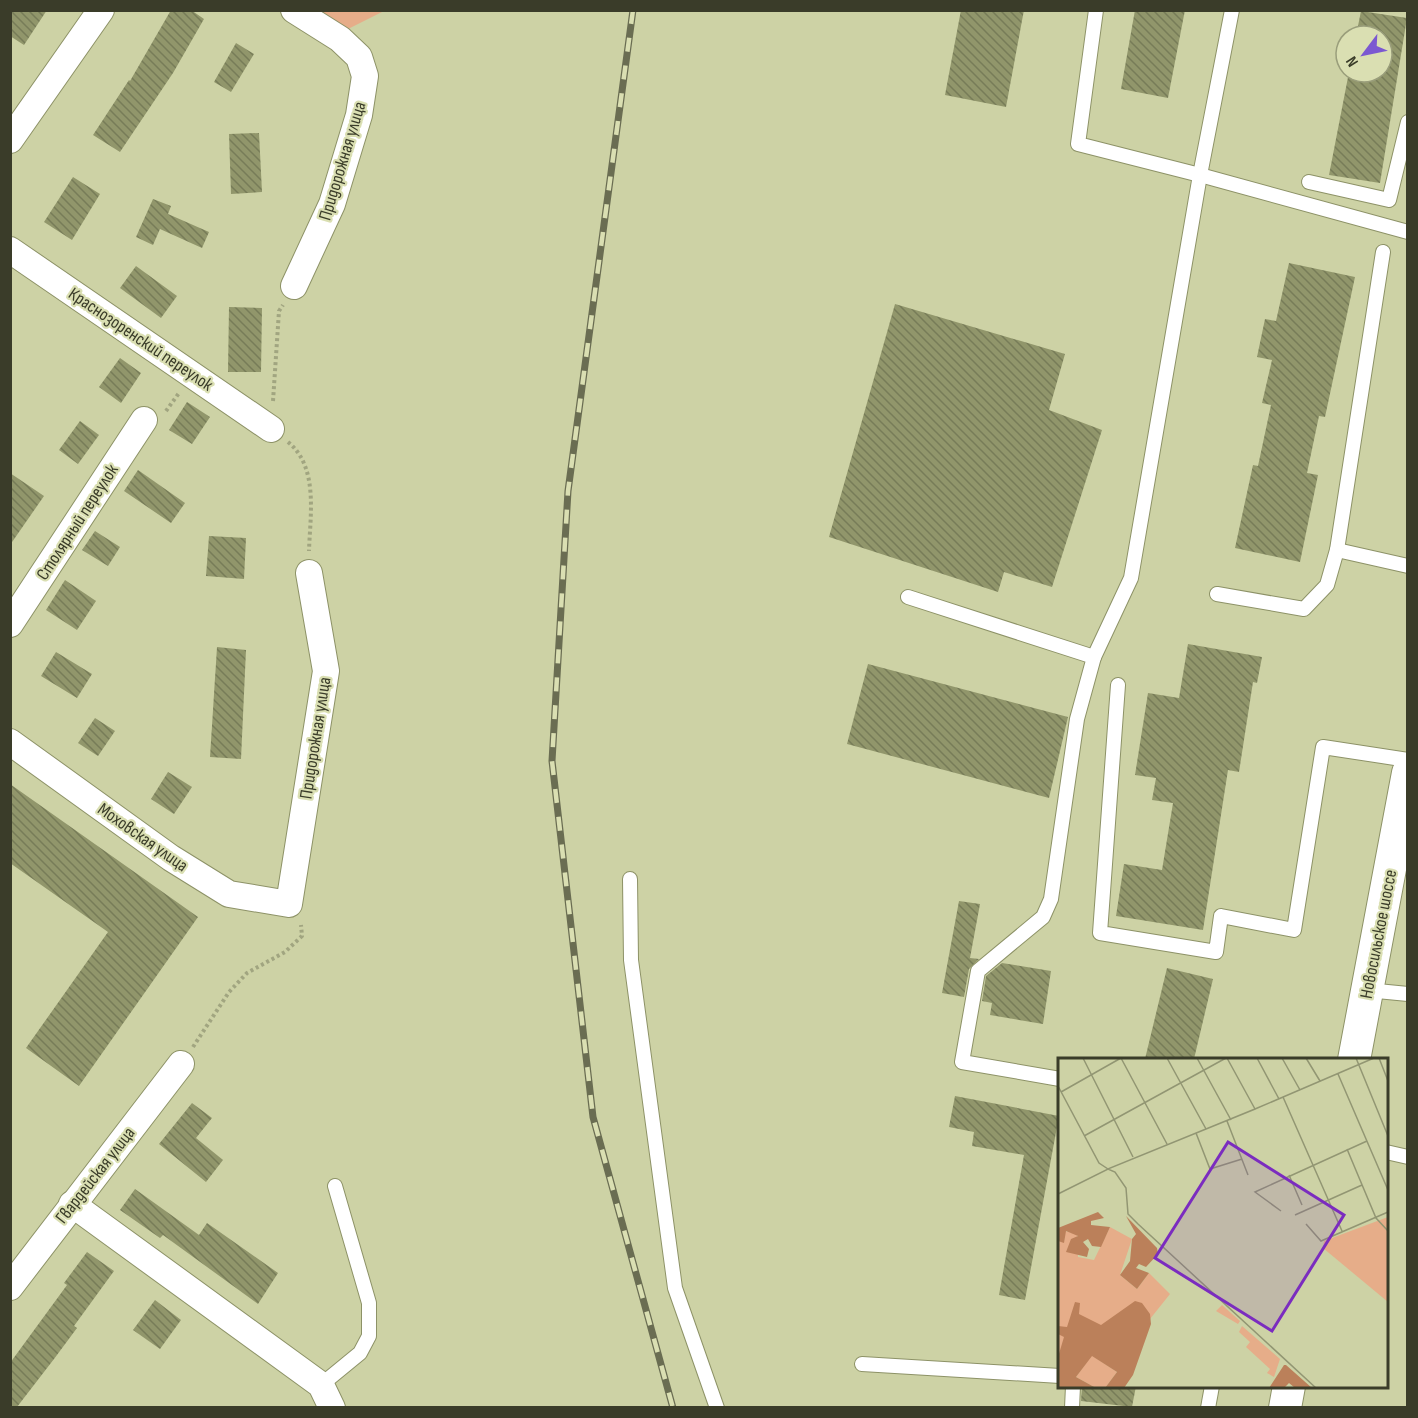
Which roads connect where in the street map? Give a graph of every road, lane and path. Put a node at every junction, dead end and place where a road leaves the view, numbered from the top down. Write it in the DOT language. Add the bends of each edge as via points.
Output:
graph roads {
  1 [pos="101,10"];
  2 [pos="294,10"];
  3 [pos="1096,10"];
  4 [pos="1232,10"];
  5 [pos="1407,122"];
  6 [pos="10,140"];
  7 [pos="1200,175"];
  8 [pos="1309,182"];
  9 [pos="1407,232"];
  10 [pos="10,250"];
  11 [pos="1383,252"];
  12 [pos="294,286"];
  13 [pos="196,376"];
  14 [pos="144,420"];
  15 [pos="271,429"];
  16 [pos="1337,550"];
  17 [pos="1407,566"];
  18 [pos="309,573"];
  19 [pos="1217,594"];
  20 [pos="908,597"];
  21 [pos="10,624"];
  22 [pos="1094,657"];
  23 [pos="1118,686"];
  24 [pos="10,742"];
  25 [pos="1407,760"];
  26 [pos="1407,772"];
  27 [pos="630,879"];
  28 [pos="289,904"];
  29 [pos="1367,990"];
  30 [pos="1407,994"];
  31 [pos="1354,1058"];
  32 [pos="182,1064"];
  33 [pos="1058,1078"];
  34 [pos="1388,1152"];
  35 [pos="1407,1157"];
  36 [pos="335,1186"];
  37 [pos="72,1204"];
  38 [pos="10,1287"];
  39 [pos="862,1364"];
  40 [pos="1058,1377"];
  41 [pos="1073,1388"];
  42 [pos="1212,1388"];
  43 [pos="1289,1388"];
  44 [pos="327,1396"];
  45 [pos="717,1407"];
  46 [pos="1072,1407"];
  47 [pos="1208,1407"];
  48 [pos="1285,1407"];
  1 -- 6 [label="street"];
  2 -- 12 [label="street, Придорожная улица" via="340,39 359,57 364,76 359,114 332,204"];
  3 -- 7 [label="lane" via="1078,144"];
  4 -- 7 [label="lane"];
  5 -- 8 [label="lane" via="1389,200"];
  7 -- 9 [label="lane"];
  7 -- 22 [label="lane" via="1131,578"];
  10 -- 13 [label="street, Краснозоренский переулок"];
  11 -- 16 [label="lane"];
  13 -- 14 [label="path" via="164,414"];
  13 -- 15 [label="street, Краснозоренский переулок"];
  14 -- 21 [label="street, Столярный переулок"];
  16 -- 17 [label="lane"];
  16 -- 19 [label="lane" via="1327,585 1304,609"];
  18 -- 28 [label="street, Придорожная улица" via="326,671"];
  20 -- 22 [label="lane"];
  22 -- 33 [label="lane" via="1077,719 1051,899 1043,917 978,971 962,1062"];
  23 -- 25 [label="lane" via="1100,933 1216,952 1221,916 1294,930 1323,747"];
  24 -- 28 [label="street, Моховская улица" via="171,858 229,894"];
  26 -- 29 [label="street, Новосильское шоссе"];
  27 -- 45 [label="lane" via="631,960 675,1288"];
  28 -- 32 [label="path" via="300,919 302,936 285,952 247,974 229,992"];
  29 -- 30 [label="lane"];
  29 -- 31 [label="street, Новосильское шоссе"];
  32 -- 37 [label="street, Гвардейская улица"];
  34 -- 35 [label="lane"];
  36 -- 44 [label="lane" via="369,1304 369,1336"];
  37 -- 38 [label="street, Гвардейская улица"];
  37 -- 44 [label="street"];
  39 -- 40 [label="lane"];
  41 -- 46 [label="lane"];
  42 -- 47 [label="lane"];
  43 -- 48 [label="street"];
}
